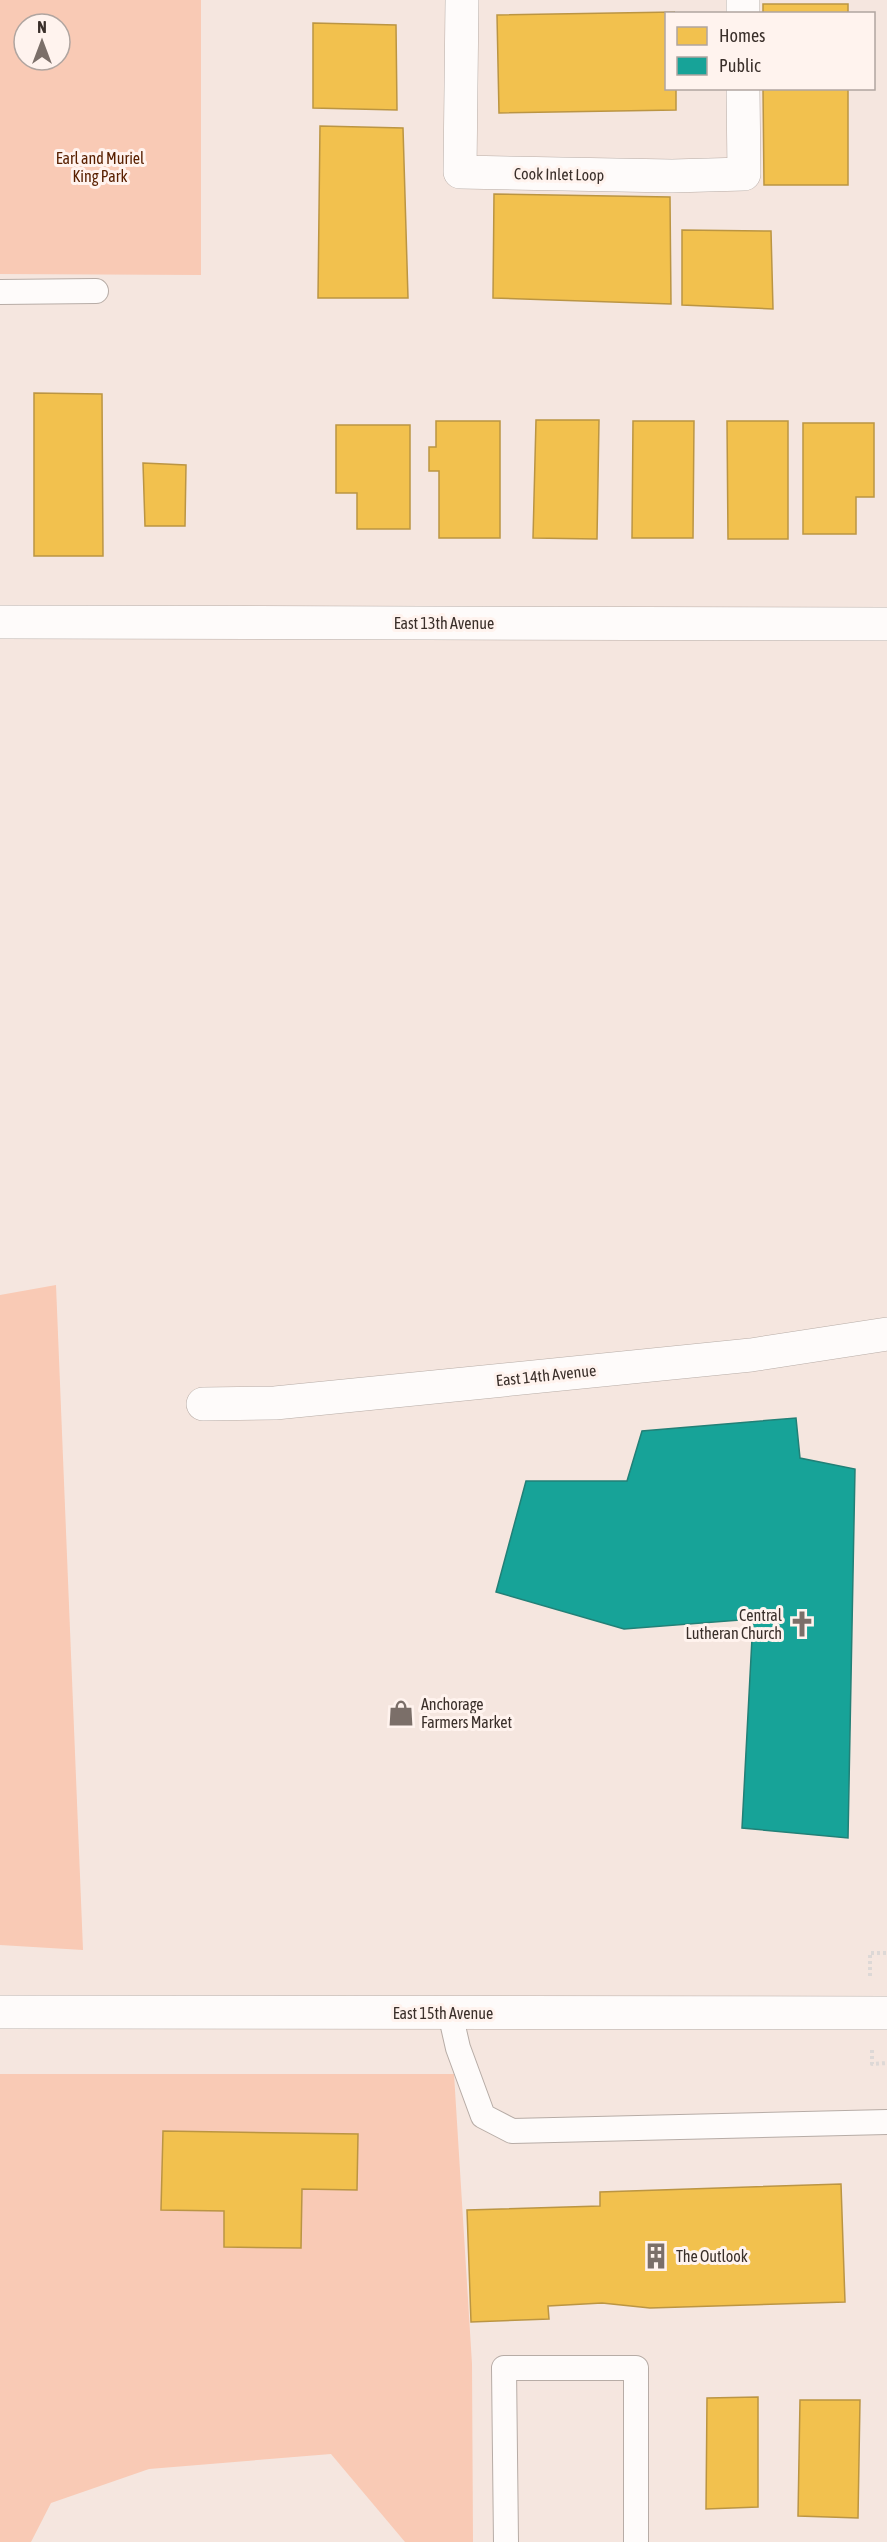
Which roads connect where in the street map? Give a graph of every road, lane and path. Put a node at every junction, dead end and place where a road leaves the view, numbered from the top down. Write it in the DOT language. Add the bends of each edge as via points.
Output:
graph roads {
  1 [pos="462,0"];
  2 [pos="744,90"];
  3 [pos="96,291"];
  4 [pos="0,292"];
  5 [pos="0,622"];
  6 [pos="887,624"];
  7 [pos="887,1334"];
  8 [pos="203,1404"];
  9 [pos="0,2012"];
  10 [pos="450,2013"];
  11 [pos="887,2013"];
  12 [pos="887,2122"];
  13 [pos="506,2542"];
  14 [pos="636,2542"];
  1 -- 2 [label="street, Cook Inlet Loop" via="460,172 744,174"];
  3 -- 4 [label="lane"];
  5 -- 6 [label="street, East 13th Avenue"];
  7 -- 8 [label="street, East 14th Avenue" via="716,1359 275,1403"];
  9 -- 10 [label="street, East 15th Avenue"];
  10 -- 11 [label="street, East 15th Avenue"];
  10 -- 12 [label="lane" via="458,2048 483,2116 512,2130"];
  13 -- 14 [label="lane" via="504,2368 636,2368"];
}
